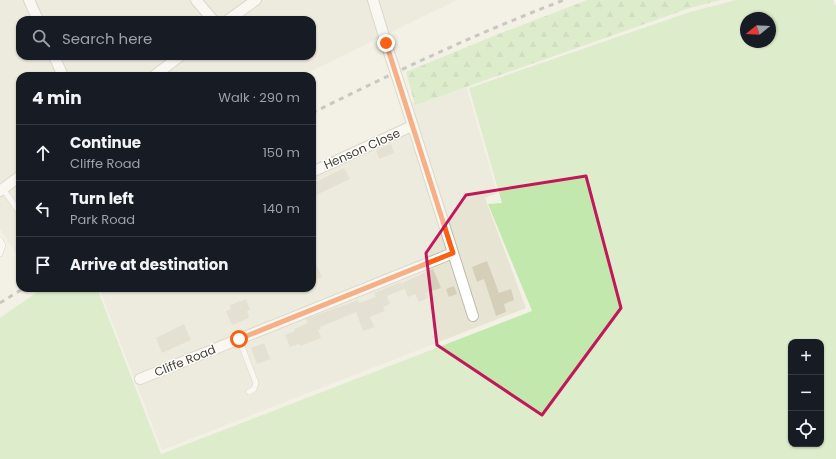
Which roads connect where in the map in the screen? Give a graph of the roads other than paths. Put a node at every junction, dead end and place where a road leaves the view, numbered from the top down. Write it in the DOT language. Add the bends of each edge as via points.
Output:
graph roads {
  1 [pos="29,0"];
  2 [pos="196,0"];
  3 [pos="256,0"];
  4 [pos="373,0"];
  5 [pos="36,16"];
  6 [pos="210,16"];
  7 [pos="234,16"];
  8 [pos="56,60"];
  9 [pos="175,60"];
  10 [pos="61,72"];
  11 [pos="159,72"];
  12 [pos="411,122"];
  13 [pos="316,170"];
  14 [pos="16,179"];
  15 [pos="1,190"];
  16 [pos="16,208"];
  17 [pos="0,240"];
  18 [pos="453,253"];
  19 [pos="0,254"];
  20 [pos="473,316"];
  21 [pos="239,339"];
  22 [pos="140,379"];
  23 [pos="249,392"];
  1 -- 5 [label="street"];
  2 -- 6 [label="street"];
  3 -- 7 [label="street"];
  4 -- 12 [label="street, bridge"];
  8 -- 10 [label="street"];
  9 -- 11 [label="street"];
  12 -- 13 [label="street, Henson Close"];
  12 -- 18 [label="street"];
  14 -- 15 [label="street"];
  15 -- 16 [label="lane"];
  17 -- 19 [label="lane" via="3,245"];
  18 -- 20 [label="street"];
  18 -- 21 [label="street, Cliffe Road"];
  21 -- 22 [label="street, Cliffe Road"];
  21 -- 23 [label="lane" via="256,383"];
}
